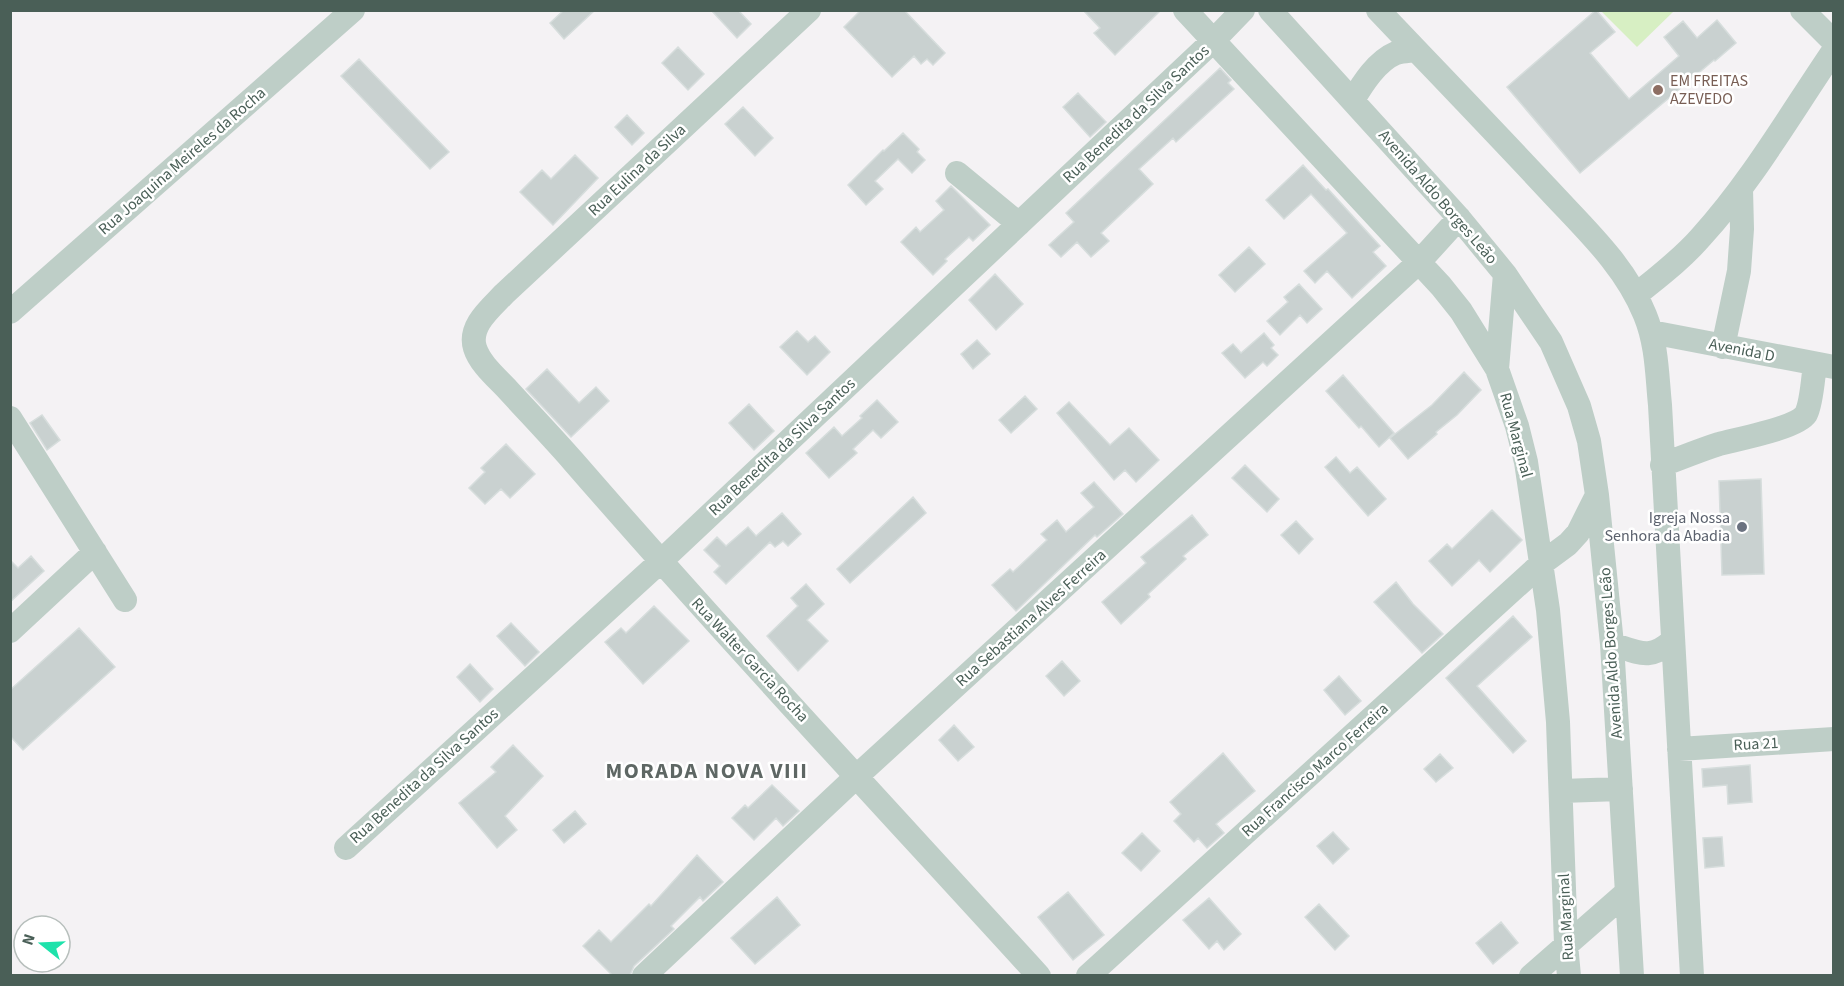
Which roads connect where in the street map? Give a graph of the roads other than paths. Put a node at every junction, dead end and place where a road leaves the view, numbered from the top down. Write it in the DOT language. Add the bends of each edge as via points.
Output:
graph roads {
  1 [pos="353,10"];
  2 [pos="808,10"];
  3 [pos="1185,10"];
  4 [pos="1243,10"];
  5 [pos="1269,10"];
  6 [pos="1378,10"];
  7 [pos="1802,10"];
  8 [pos="1213,41"];
  9 [pos="1833,42"];
  10 [pos="1416,50"];
  11 [pos="1833,50"];
  12 [pos="1353,100"];
  13 [pos="957,173"];
  14 [pos="1741,189"];
  15 [pos="1459,218"];
  16 [pos="1018,224"];
  17 [pos="1419,262"];
  18 [pos="1505,274"];
  19 [pos="1636,295"];
  20 [pos="10,312"];
  21 [pos="1651,332"];
  22 [pos="474,336"];
  23 [pos="1723,347"];
  24 [pos="1824,365"];
  25 [pos="1497,369"];
  26 [pos="10,418"];
  27 [pos="1662,465"];
  28 [pos="1597,495"];
  29 [pos="94,552"];
  30 [pos="660,562"];
  31 [pos="1541,564"];
  32 [pos="125,600"];
  33 [pos="10,631"];
  34 [pos="1673,640"];
  35 [pos="1612,644"];
  36 [pos="1833,739"];
  37 [pos="1679,748"];
  38 [pos="857,776"];
  39 [pos="1621,789"];
  40 [pos="1561,790"];
  41 [pos="345,848"];
  42 [pos="1627,892"];
  43 [pos="1566,944"];
  44 [pos="644,975"];
  45 [pos="1039,975"];
  46 [pos="1088,975"];
  47 [pos="1531,975"];
  48 [pos="1569,975"];
  49 [pos="1632,975"];
  50 [pos="1692,975"];
  1 -- 20 [label="street, Rua Joaquina Meireles da Rocha"];
  2 -- 22 [label="street, Rua Eulina da Silva" via="512,287 487,312"];
  3 -- 8 [label="street, Rua Marginal"];
  4 -- 8 [label="street, Rua Benedita da Silva Santos"];
  5 -- 12 [label="street, Avenida Aldo Borges Leão"];
  6 -- 10 [label="street"];
  7 -- 9 [label="street"];
  8 -- 16 [label="street, Rua Benedita da Silva Santos"];
  8 -- 17 [label="street, Rua Marginal"];
  10 -- 12 [label="street" via="1396,53 1383,62"];
  10 -- 19 [label="street" via="1593,237"];
  11 -- 14 [label="street"];
  12 -- 15 [label="street, Avenida Aldo Borges Leão"];
  13 -- 16 [label="street"];
  14 -- 19 [label="street" via="1678,261"];
  14 -- 23 [label="street" via="1741,261"];
  15 -- 17 [label="street, Rua Sebastiana Alves Ferreira"];
  15 -- 18 [label="street, Avenida Aldo Borges Leão"];
  16 -- 30 [label="street, Rua Benedita da Silva Santos"];
  17 -- 25 [label="street, Rua Marginal" via="1461,311"];
  17 -- 38 [label="street, Rua Sebastiana Alves Ferreira"];
  18 -- 25 [label="street"];
  18 -- 28 [label="street, Avenida Aldo Borges Leão" via="1551,342 1579,406"];
  19 -- 21 [label="street"];
  21 -- 23 [label="street, Avenida D"];
  21 -- 27 [label="street"];
  22 -- 30 [label="street, Rua Walter Garcia Rocha" via="477,353 490,371"];
  23 -- 24 [label="street, Avenida D"];
  24 -- 27 [label="street" via="1805,415 1799,420"];
  25 -- 31 [label="street, Rua Marginal" via="1526,462"];
  26 -- 29 [label="street"];
  27 -- 34 [label="street"];
  28 -- 31 [label="street, Rua Francisco Marco Ferreira" via="1578,533"];
  28 -- 35 [label="street, Avenida Aldo Borges Leão"];
  29 -- 32 [label="street"];
  29 -- 33 [label="street"];
  30 -- 38 [label="street, Rua Walter Garcia Rocha"];
  30 -- 41 [label="street, Rua Benedita da Silva Santos"];
  31 -- 40 [label="street, Rua Marginal" via="1552,646"];
  31 -- 46 [label="street, Rua Francisco Marco Ferreira"];
  34 -- 35 [label="street" via="1661,651 1650,654"];
  34 -- 37 [label="street"];
  35 -- 39 [label="street, Avenida Aldo Borges Leão"];
  36 -- 37 [label="street, Rua 21"];
  37 -- 50 [label="street"];
  38 -- 44 [label="street, Rua Sebastiana Alves Ferreira"];
  38 -- 45 [label="street, Rua Walter Garcia Rocha"];
  39 -- 40 [label="street"];
  39 -- 42 [label="street, Avenida Aldo Borges Leão"];
  40 -- 43 [label="street, Rua Marginal"];
  42 -- 43 [label="street"];
  42 -- 49 [label="street, Avenida Aldo Borges Leão"];
  43 -- 47 [label="street"];
  43 -- 48 [label="street, Rua Marginal"];
}
